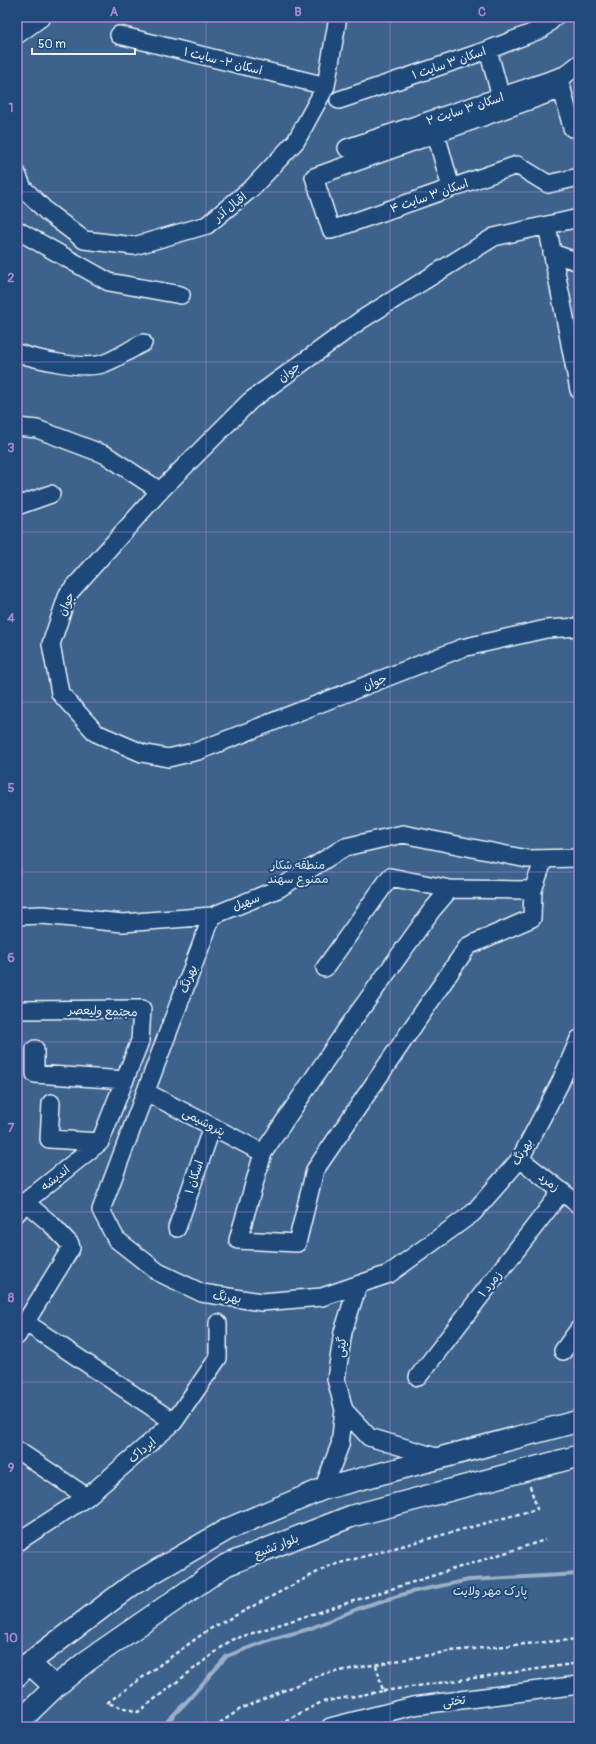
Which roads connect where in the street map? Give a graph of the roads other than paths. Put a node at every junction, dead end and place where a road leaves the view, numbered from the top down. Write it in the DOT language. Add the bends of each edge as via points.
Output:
graph roads {
  1 [pos="42,17"];
  2 [pos="338,17"];
  3 [pos="555,17"];
  4 [pos="119,35"];
  5 [pos="17,36"];
  6 [pos="488,50"];
  7 [pos="579,64"];
  8 [pos="326,86"];
  9 [pos="502,97"];
  10 [pos="340,100"];
  11 [pos="579,126"];
  12 [pos="436,134"];
  13 [pos="347,148"];
  14 [pos="579,177"];
  15 [pos="19,185"];
  16 [pos="451,188"];
  17 [pos="579,218"];
  18 [pos="547,225"];
  19 [pos="17,230"];
  20 [pos="552,253"];
  21 [pos="579,262"];
  22 [pos="182,295"];
  23 [pos="143,343"];
  24 [pos="17,353"];
  25 [pos="579,390"];
  26 [pos="17,427"];
  27 [pos="160,491"];
  28 [pos="51,494"];
  29 [pos="17,506"];
  30 [pos="579,627"];
  31 [pos="579,858"];
  32 [pos="544,859"];
  33 [pos="450,889"];
  34 [pos="533,890"];
  35 [pos="17,916"];
  36 [pos="212,916"];
  37 [pos="325,968"];
  38 [pos="17,1010"];
  39 [pos="579,1039"];
  40 [pos="36,1049"];
  41 [pos="125,1080"];
  42 [pos="146,1092"];
  43 [pos="51,1103"];
  44 [pos="212,1126"];
  45 [pos="99,1144"];
  46 [pos="263,1153"];
  47 [pos="520,1159"];
  48 [pos="562,1192"];
  49 [pos="579,1204"];
  50 [pos="21,1208"];
  51 [pos="177,1228"];
  52 [pos="358,1285"];
  53 [pos="218,1323"];
  54 [pos="21,1329"];
  55 [pos="579,1329"];
  56 [pos="563,1351"];
  57 [pos="418,1377"];
  58 [pos="344,1410"];
  59 [pos="579,1421"];
  60 [pos="174,1422"];
  61 [pos="17,1450"];
  62 [pos="579,1456"];
  63 [pos="439,1458"];
  64 [pos="323,1489"];
  65 [pos="87,1497"];
  66 [pos="17,1542"];
  67 [pos="21,1666"];
  68 [pos="579,1685"];
  69 [pos="55,1686"];
  70 [pos="19,1719"];
  71 [pos="330,1727"];
  1 -- 5 [label="street"];
  2 -- 8 [label="street, اقبال آذر"];
  3 -- 6 [label="street, اسکان ۳ سایت ۱" via="542,29"];
  4 -- 8 [label="street, اسکان ۲- سایت ۱"];
  6 -- 9 [label="street"];
  6 -- 10 [label="street, اسکان ۳ سایت ۱"];
  7 -- 9 [label="street, اسکان ۳ سایت ۲" via="565,75"];
  8 -- 15 [label="street, اقبال آذر" via="296,141 253,187 207,225 134,246 84,240 47,212"];
  9 -- 13 [label="street, اسکان ۳ سایت ۲"];
  11 -- 12 [label="street" via="572,128 562,89"];
  12 -- 16 [label="street"];
  12 -- 16 [label="street, اسکان ۳ سایت ۴" via="314,177 330,230"];
  14 -- 16 [label="street, اسکان ۳ سایت ۴" via="548,184 517,165"];
  17 -- 18 [label="street, جوان"];
  18 -- 20 [label="street"];
  18 -- 27 [label="street, جوان" via="494,237 360,320 250,401"];
  19 -- 22 [label="street" via="109,282"];
  20 -- 21 [label="street"];
  20 -- 25 [label="street"];
  23 -- 24 [label="street" via="101,364 81,365 36,359"];
  26 -- 27 [label="street" via="37,429 106,455"];
  27 -- 30 [label="street, جوان" via="68,594 51,644 60,693 96,733 142,753 168,758 198,750 462,648 546,629"];
  28 -- 29 [label="street"];
  31 -- 32 [label="street, سهیل"];
  32 -- 34 [label="street"];
  32 -- 36 [label="street, سهیل" via="526,859 403,834 345,847 278,889"];
  33 -- 34 [label="street"];
  33 -- 37 [label="street" via="390,877"];
  33 -- 46 [label="street" via="348,1027"];
  34 -- 46 [label="street" via="532,918 468,946 315,1170 297,1242 238,1240"];
  35 -- 36 [label="street, سهیل" via="42,915 123,923"];
  36 -- 42 [label="street, بهرنگ"];
  38 -- 41 [label="street, مجتمع ولیعصر" via="142,1009 140,1041"];
  39 -- 47 [label="street, بهرنگ" via="560,1083"];
  40 -- 41 [label="street" via="35,1074"];
  41 -- 45 [label="street, مجتمع ولیعصر"];
  42 -- 44 [label="street, پتروشیمی"];
  42 -- 52 [label="street, بهرنگ" via="101,1210 116,1239 158,1272 202,1293 262,1302 322,1296"];
  43 -- 45 [label="street" via="49,1140"];
  44 -- 46 [label="street, پتروشیمی"];
  44 -- 51 [label="street, اسکان ۱"];
  45 -- 50 [label="street, اندیشه"];
  47 -- 48 [label="street, زمرد"];
  47 -- 52 [label="street, بهرنگ" via="473,1212 389,1274"];
  48 -- 49 [label="street, زمرد"];
  48 -- 57 [label="street, زمرد ۱"];
  50 -- 54 [label="street" via="52,1225 71,1248"];
  52 -- 58 [label="street, گیتی" via="343,1332 336,1379"];
  53 -- 60 [label="street, ایرداک" via="218,1358"];
  54 -- 60 [label="street"];
  55 -- 56 [label="street"];
  58 -- 63 [label="street, گیتی" via="369,1437"];
  58 -- 64 [label="street, گیتی" via="340,1445"];
  59 -- 63 [label="main road"];
  60 -- 65 [label="street, ایرداک"];
  61 -- 65 [label="street"];
  62 -- 69 [label="main road, بلوار تشیع" via="352,1516 226,1565 117,1639"];
  63 -- 64 [label="main road"];
  64 -- 67 [label="main road" via="228,1530 132,1585"];
  65 -- 66 [label="street, ایرداک"];
  67 -- 69 [label="main road"];
  68 -- 71 [label="street, تختی" via="413,1706"];
  69 -- 70 [label="main road, بلوار تشیع"];
}
